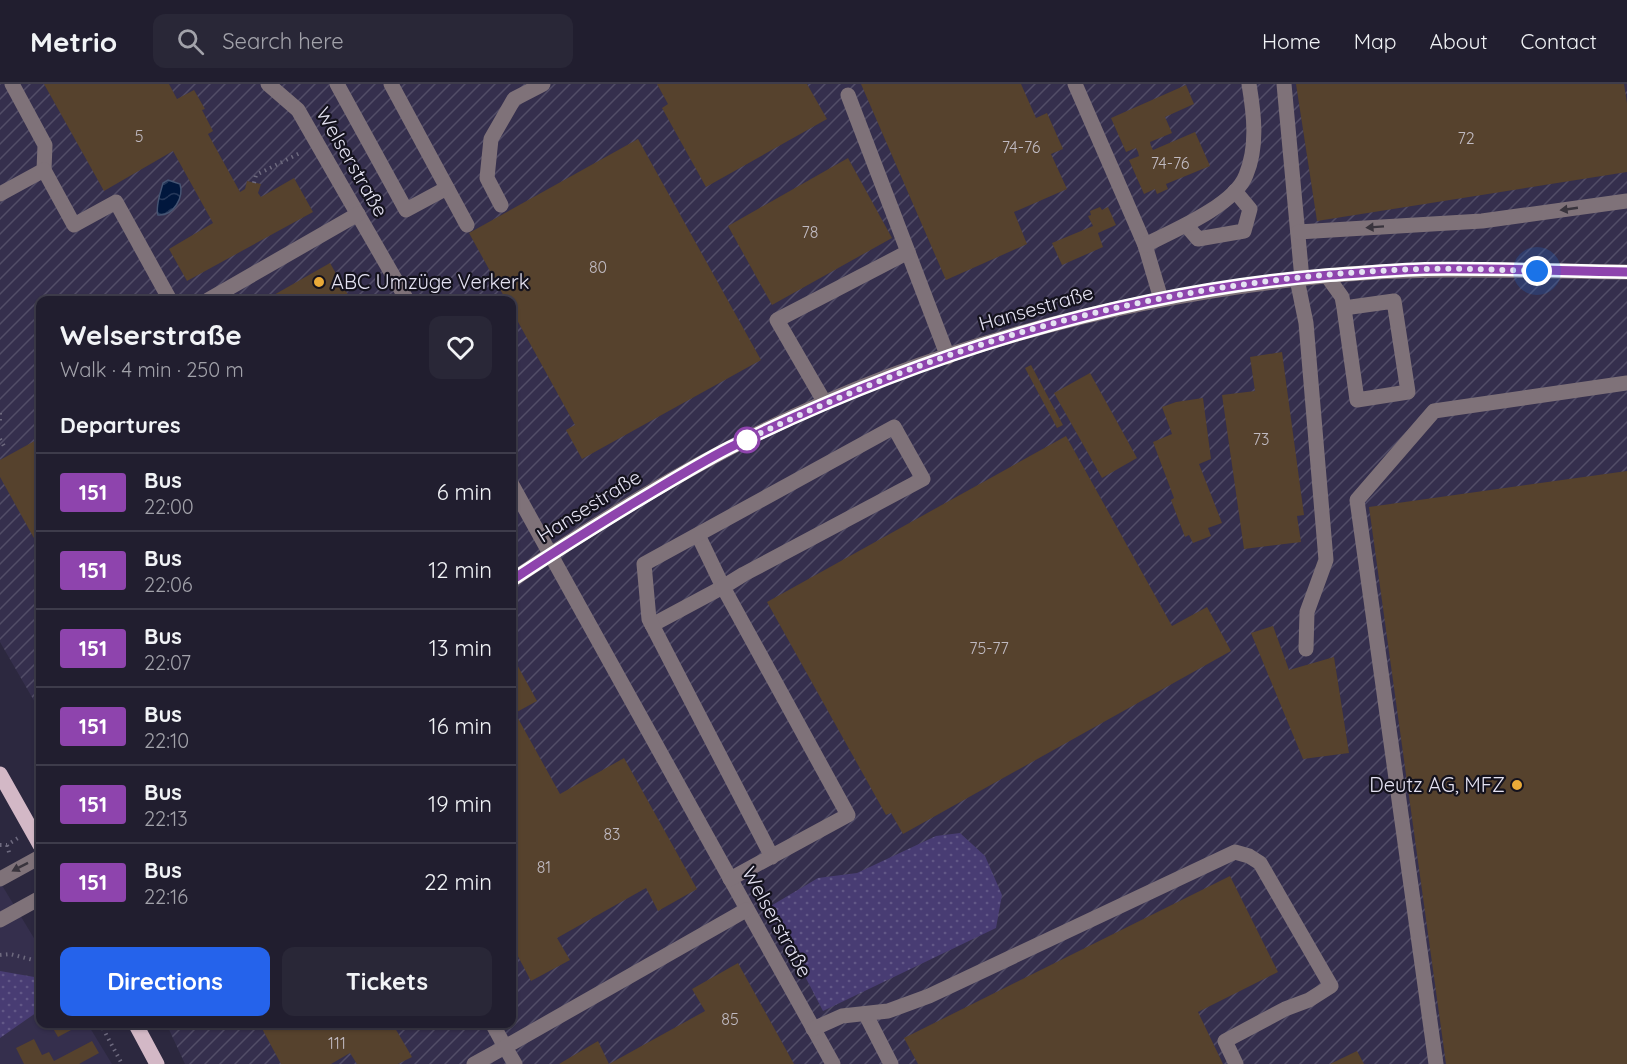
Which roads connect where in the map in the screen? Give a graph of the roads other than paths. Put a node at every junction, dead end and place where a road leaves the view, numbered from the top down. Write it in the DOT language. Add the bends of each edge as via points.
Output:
graph roads {
  1 [pos="12,84"];
  2 [pos="268,84"];
  3 [pos="337,84"];
  4 [pos="391,84"];
  5 [pos="543,84"];
  6 [pos="1075,84"];
  7 [pos="1249,84"];
  8 [pos="1284,84"];
  9 [pos="848,95"];
  10 [pos="44,170"];
  11 [pos="447,188"];
  12 [pos="1236,191"];
  13 [pos="0,194"];
  14 [pos="1627,201"];
  15 [pos="501,205"];
  16 [pos="358,214"];
  17 [pos="467,225"];
  18 [pos="1186,225"];
  19 [pos="1298,232"];
  20 [pos="1145,245"];
  21 [pos="908,252"];
  22 [pos="1627,272"];
  23 [pos="1327,276"];
  24 [pos="1299,279"];
  25 [pos="168,296"];
  26 [pos="215,296"];
  27 [pos="405,296"];
  28 [pos="1161,299"];
  29 [pos="1344,308"];
  30 [pos="948,357"];
  31 [pos="1627,383"];
  32 [pos="825,403"];
  33 [pos="516,492"];
  34 [pos="698,535"];
  35 [pos="550,554"];
  36 [pos="516,577"];
  37 [pos="723,587"];
  38 [pos="652,625"];
  39 [pos="1306,649"];
  40 [pos="0,774"];
  41 [pos="36,838"];
  42 [pos="772,857"];
  43 [pos="36,859"];
  44 [pos="0,879"];
  45 [pos="730,879"];
  46 [pos="36,900"];
  47 [pos="746,910"];
  48 [pos="0,920"];
  49 [pos="866,1015"];
  50 [pos="138,1028"];
  51 [pos="495,1028"];
  52 [pos="813,1029"];
  53 [pos="505,1047"];
  54 [pos="157,1064"];
  55 [pos="474,1064"];
  56 [pos="515,1064"];
  57 [pos="833,1064"];
  58 [pos="891,1064"];
  59 [pos="1236,1064"];
  60 [pos="1436,1064"];
  1 -- 10 [label="street" via="45,145"];
  2 -- 16 [label="street, Welserstraße" via="298,110"];
  3 -- 11 [label="street" via="406,210"];
  4 -- 11 [label="street"];
  5 -- 15 [label="street" via="514,99 491,139 487,178"];
  6 -- 20 [label="street"];
  7 -- 12 [label="street" via="1255,118 1252,148 1246,177"];
  8 -- 19 [label="street"];
  9 -- 21 [label="street"];
  10 -- 13 [label="street"];
  10 -- 25 [label="street" via="74,225 116,202"];
  11 -- 17 [label="street"];
  12 -- 18 [label="street"];
  12 -- 18 [label="street" via="1250,209 1244,231 1198,239"];
  14 -- 19 [label="street, one-way" via="1482,221"];
  16 -- 26 [label="street"];
  16 -- 27 [label="street, Welserstraße"];
  18 -- 20 [label="street"];
  19 -- 24 [label="street"];
  20 -- 28 [label="street"];
  21 -- 30 [label="street"];
  21 -- 32 [label="street" via="777,320"];
  22 -- 23 [label="street, Hansestraße" via="1424,269"];
  23 -- 24 [label="street, Hansestraße"];
  23 -- 29 [label="street" via="1342,297"];
  24 -- 28 [label="street, Hansestraße"];
  24 -- 39 [label="street" via="1326,560 1307,612"];
  28 -- 30 [label="street, Hansestraße" via="1008,336"];
  29 -- 29 [label="street" via="1394,301 1408,392 1357,400"];
  30 -- 32 [label="street, Hansestraße"];
  31 -- 60 [label="street" via="1434,411 1357,500"];
  32 -- 35 [label="street, Hansestraße" via="727,449"];
  33 -- 35 [label="street, Welserstraße"];
  34 -- 37 [label="street"];
  34 -- 37 [label="street" via="894,427 923,479"];
  34 -- 38 [label="street" via="644,564"];
  35 -- 36 [label="street, Hansestraße"];
  35 -- 45 [label="street, Welserstraße"];
  37 -- 38 [label="street"];
  37 -- 42 [label="street" via="848,815"];
  38 -- 42 [label="street"];
  40 -- 41 [label="main road"];
  42 -- 45 [label="street"];
  43 -- 44 [label="street, one-way"];
  45 -- 47 [label="street, Welserstraße"];
  46 -- 48 [label="street"];
  47 -- 52 [label="street, Welserstraße"];
  47 -- 53 [label="street"];
  49 -- 52 [label="street" via="842,1016"];
  49 -- 58 [label="street"];
  49 -- 59 [label="street" via="929,996 1234,852 1260,862 1331,986 1225,1041"];
  50 -- 54 [label="main road"];
  51 -- 53 [label="street"];
  52 -- 57 [label="street, Welserstraße"];
  53 -- 55 [label="street"];
  53 -- 56 [label="street"];
}
